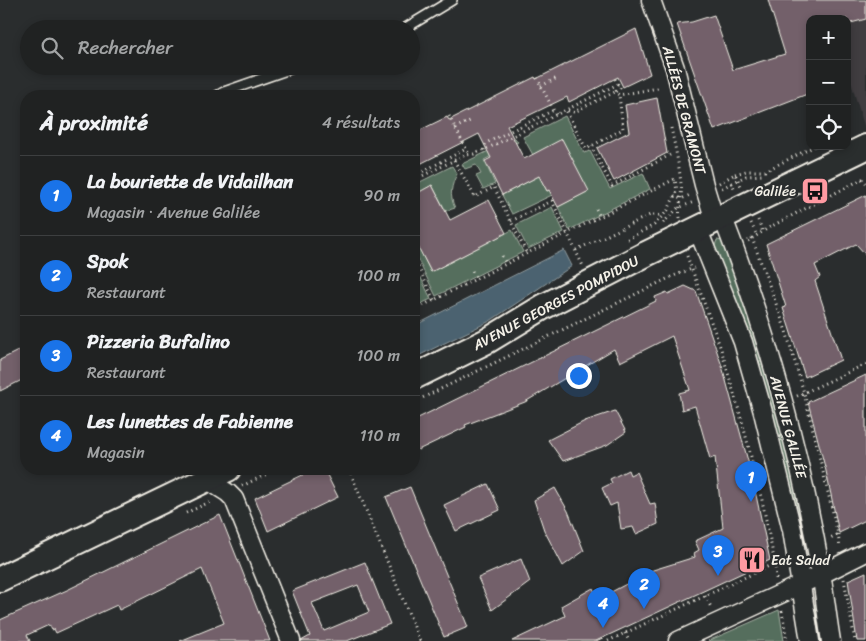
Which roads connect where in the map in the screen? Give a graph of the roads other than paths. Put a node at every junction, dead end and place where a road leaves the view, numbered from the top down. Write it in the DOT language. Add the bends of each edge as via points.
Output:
graph roads {
  1 [pos="452,0"];
  2 [pos="651,0"];
  3 [pos="419,20"];
  4 [pos="272,75"];
  5 [pos="230,90"];
  6 [pos="866,147"];
  7 [pos="705,226"];
  8 [pos="420,374"];
  9 [pos="216,475"];
  10 [pos="206,480"];
  11 [pos="866,552"];
  12 [pos="821,573"];
  13 [pos="0,579"];
  14 [pos="800,585"];
  15 [pos="291,641"];
  16 [pos="678,641"];
  17 [pos="810,641"];
  18 [pos="831,641"];
  1 -- 3 [label="lane"];
  2 -- 7 [label="street, ALLÉES DE GRAMONT" via="675,68 704,185"];
  4 -- 5 [label="lane"];
  6 -- 7 [label="main road, AVENUE GEORGES POMPIDOU"];
  7 -- 8 [label="main road, AVENUE GEORGES POMPIDOU" via="543,307 487,341"];
  7 -- 12 [label="street, AVENUE GALILÉE" via="736,251 783,402"];
  7 -- 14 [label="street, AVENUE GALILÉE" via="712,263 743,342 763,412 792,530"];
  9 -- 10 [label="main road"];
  10 -- 13 [label="main road"];
  10 -- 15 [label="street" via="234,499"];
  11 -- 12 [label="street"];
  12 -- 14 [label="street"];
  12 -- 18 [label="street, AVENUE GALILÉE"];
  14 -- 16 [label="street"];
  14 -- 17 [label="street, AVENUE GALILÉE"];
}
